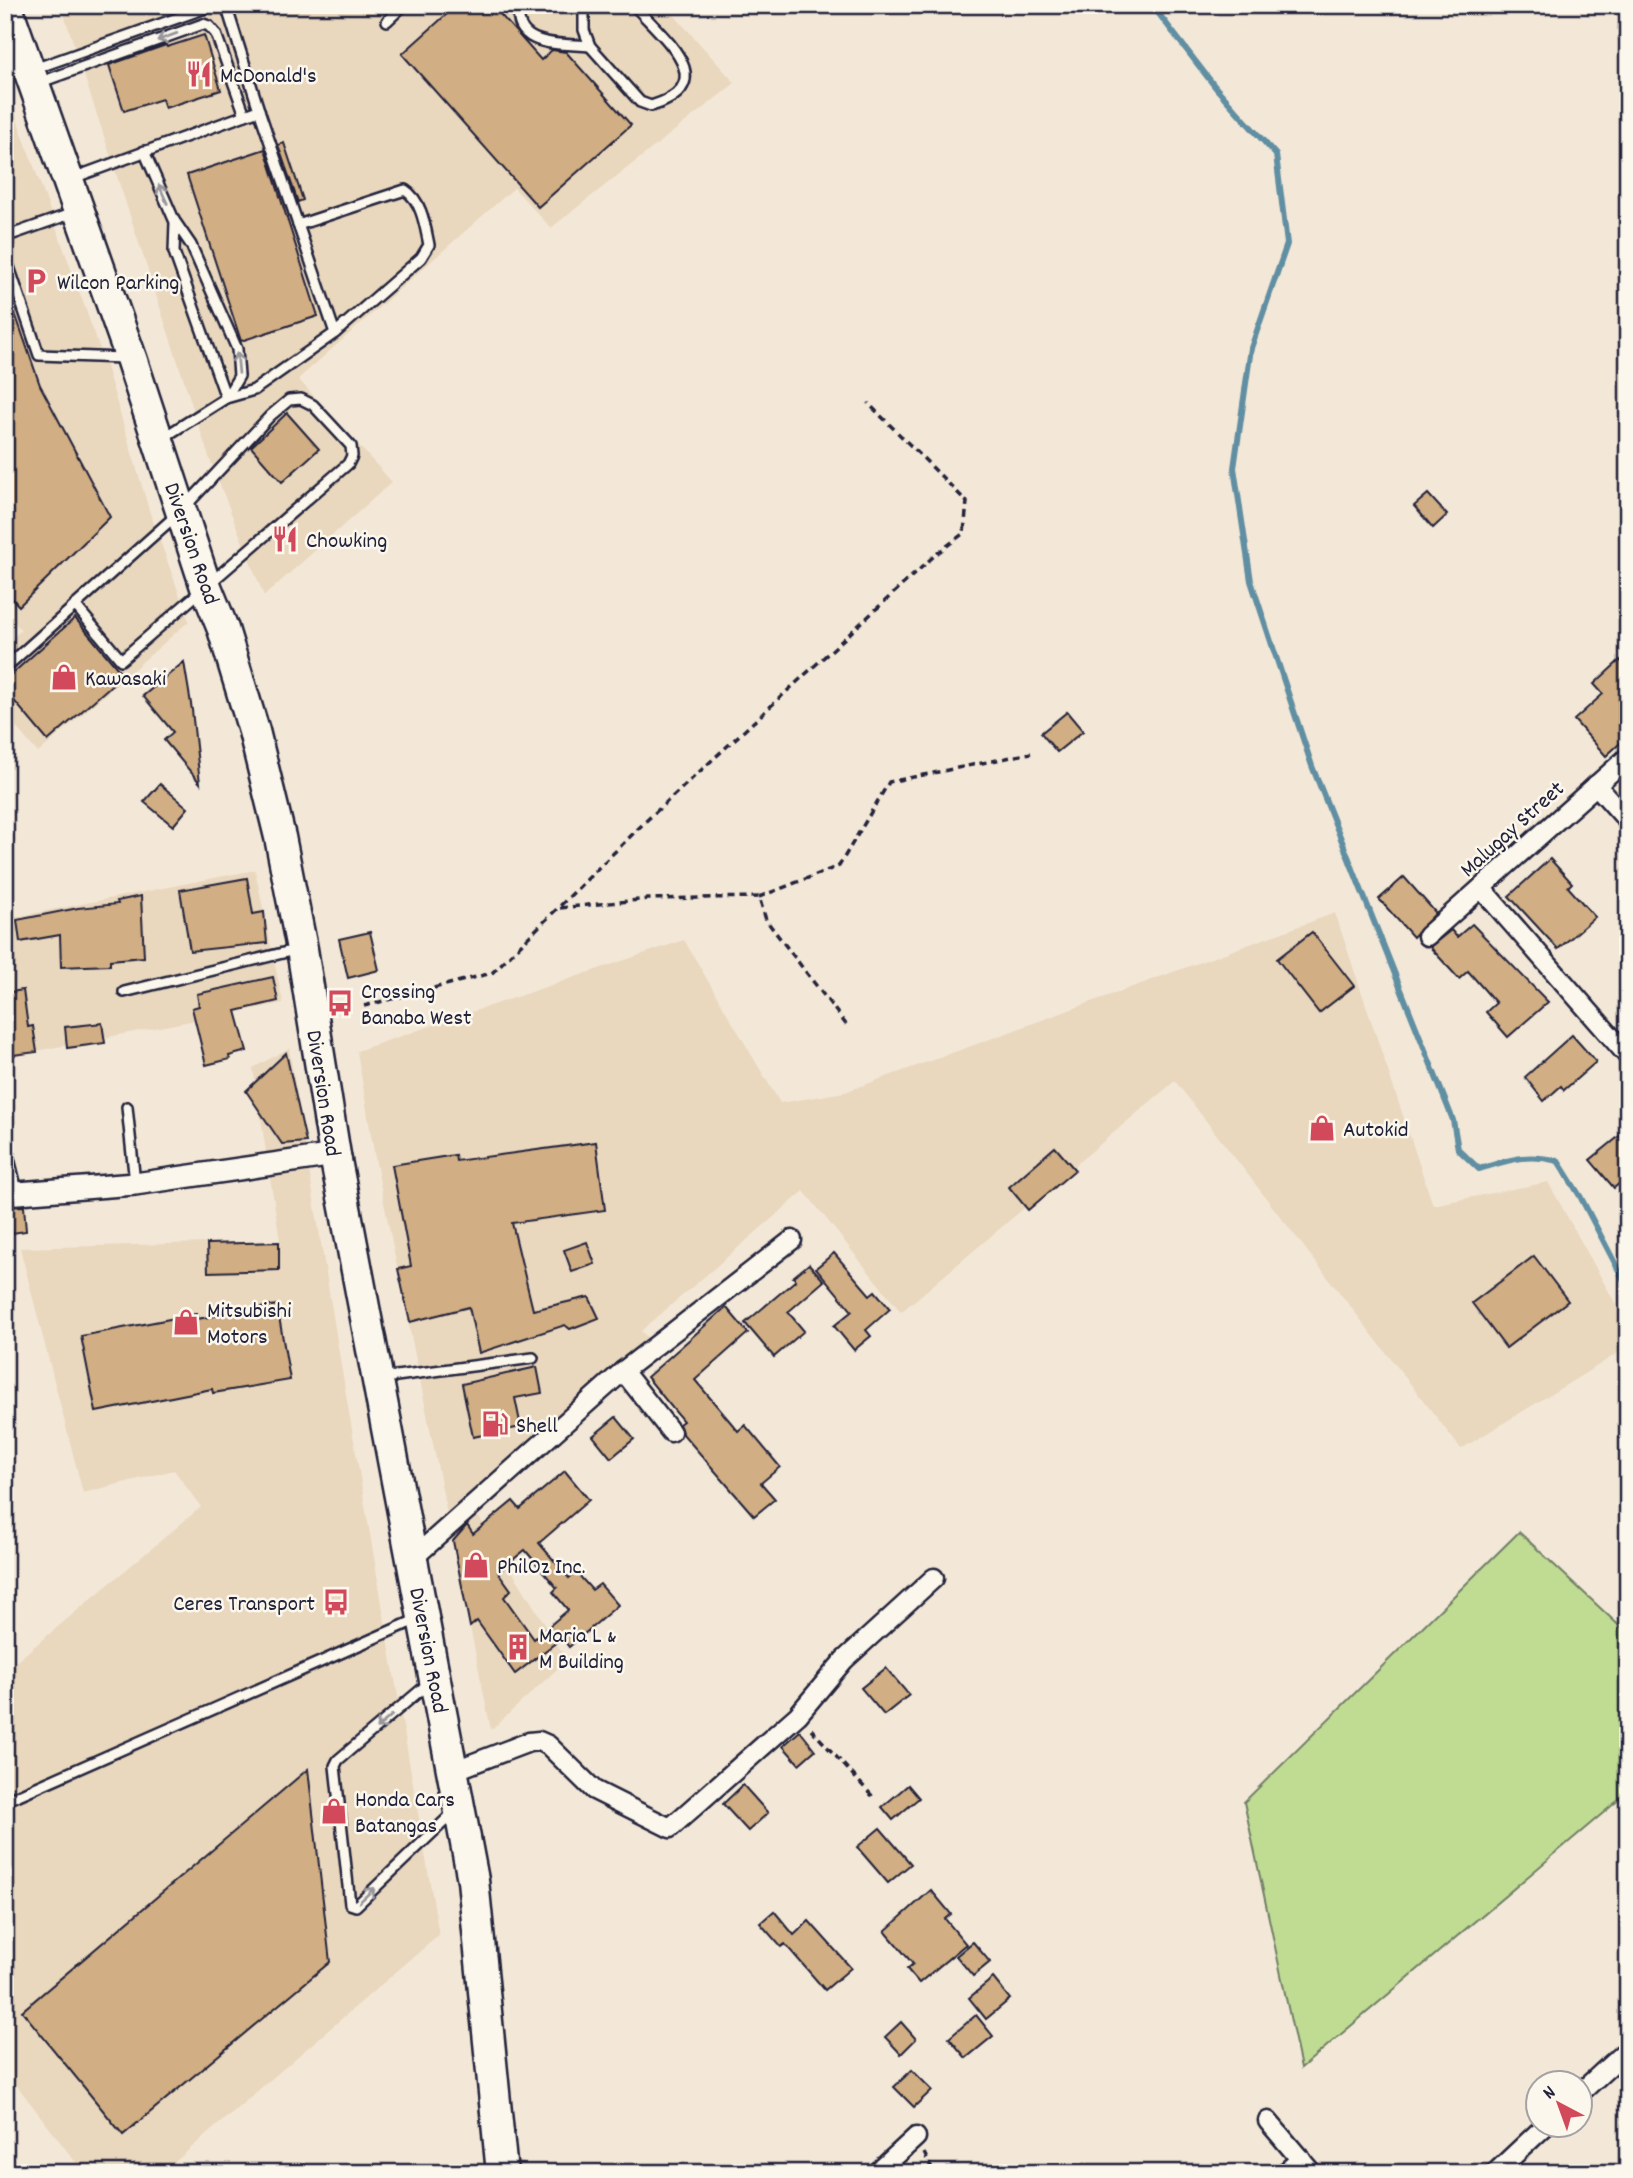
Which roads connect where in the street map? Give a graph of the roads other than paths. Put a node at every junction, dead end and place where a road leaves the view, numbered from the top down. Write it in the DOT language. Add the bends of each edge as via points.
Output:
graph roads {
  1 [pos="6,5"];
  2 [pos="214,5"];
  3 [pos="226,5"];
  4 [pos="404,5"];
  5 [pos="519,5"];
  6 [pos="584,5"];
  7 [pos="634,5"];
  8 [pos="387,21"];
  9 [pos="590,46"];
  10 [pos="23,71"];
  11 [pos="259,110"];
  12 [pos="245,115"];
  13 [pos="144,150"];
  14 [pos="68,180"];
  15 [pos="78,211"];
  16 [pos="175,222"];
  17 [pos="298,225"];
  18 [pos="5,237"];
  19 [pos="5,255"];
  20 [pos="335,333"];
  21 [pos="131,358"];
  22 [pos="226,398"];
  23 [pos="160,440"];
  24 [pos="181,511"];
  25 [pos="206,587"];
  26 [pos="75,605"];
  27 [pos="5,668"];
  28 [pos="1628,757"];
  29 [pos="1596,785"];
  30 [pos="1628,821"];
  31 [pos="1481,888"];
  32 [pos="1427,936"];
  33 [pos="302,948"];
  34 [pos="124,992"];
  35 [pos="1628,1056"];
  36 [pos="127,1107"];
  37 [pos="335,1155"];
  38 [pos="5,1161"];
  39 [pos="135,1184"];
  40 [pos="9,1193"];
  41 [pos="792,1240"];
  42 [pos="533,1358"];
  43 [pos="623,1371"];
  44 [pos="376,1378"];
  45 [pos="671,1432"];
  46 [pos="412,1559"];
  47 [pos="933,1578"];
  48 [pos="424,1616"];
  49 [pos="435,1677"];
  50 [pos="453,1771"];
  51 [pos="5,1801"];
  52 [pos="460,1806"];
  53 [pos="1628,2049"];
  54 [pos="1594,2079"];
  55 [pos="1268,2121"];
  56 [pos="916,2137"];
  57 [pos="1530,2140"];
  58 [pos="1306,2166"];
  59 [pos="502,2173"];
  60 [pos="877,2173"];
  61 [pos="1285,2173"];
  62 [pos="1495,2173"];
  1 -- 10 [label="highway, Diversion Road"];
  2 -- 10 [label="lane"];
  3 -- 11 [label="lane"];
  4 -- 8 [label="lane"];
  5 -- 9 [label="lane" via="520,23 529,36"];
  6 -- 9 [label="lane" via="584,30"];
  7 -- 9 [label="lane" via="683,63 687,75 676,95 651,106 640,102"];
  12 -- 10 [label="lane, one-way" via="216,34 203,24"];
  10 -- 14 [label="highway, Diversion Road"];
  11 -- 12 [label="lane"];
  11 -- 17 [label="lane"];
  12 -- 13 [label="lane"];
  13 -- 14 [label="lane"];
  16 -- 13 [label="lane, one-way"];
  14 -- 15 [label="highway, Diversion Road"];
  15 -- 18 [label="lane"];
  15 -- 21 [label="highway, Diversion Road"];
  16 -- 22 [label="lane" via="174,252"];
  22 -- 16 [label="lane, one-way" via="239,376 236,349 191,245"];
  17 -- 20 [label="lane"];
  17 -- 20 [label="lane" via="405,190 414,195 424,223 429,245 421,258"];
  19 -- 21 [label="lane" via="39,355"];
  20 -- 22 [label="lane" via="254,390"];
  21 -- 23 [label="highway, Diversion Road"];
  22 -- 23 [label="lane"];
  23 -- 24 [label="highway, Diversion Road"];
  24 -- 25 [label="highway, Diversion Road"];
  24 -- 25 [label="lane" via="289,400 313,405 351,446 348,464"];
  24 -- 26 [label="lane"];
  25 -- 26 [label="lane" via="121,660"];
  25 -- 33 [label="highway, Diversion Road" via="254,731"];
  26 -- 27 [label="lane"];
  28 -- 29 [label="street, Malugay Street"];
  29 -- 30 [label="street"];
  29 -- 31 [label="street, Malugay Street"];
  31 -- 32 [label="street, Malugay Street"];
  31 -- 35 [label="street"];
  33 -- 34 [label="lane"];
  33 -- 37 [label="highway, Diversion Road"];
  36 -- 39 [label="lane"];
  37 -- 39 [label="street"];
  37 -- 44 [label="highway, Diversion Road"];
  38 -- 40 [label="street"];
  39 -- 40 [label="street"];
  41 -- 43 [label="street"];
  42 -- 44 [label="lane"];
  43 -- 45 [label="street"];
  43 -- 46 [label="street"];
  44 -- 46 [label="highway, Diversion Road"];
  46 -- 48 [label="highway, Diversion Road"];
  47 -- 50 [label="street" via="844,1661 798,1715 670,1828 594,1790 539,1741"];
  48 -- 49 [label="highway, Diversion Road"];
  48 -- 51 [label="lane"];
  49 -- 50 [label="highway, Diversion Road"];
  49 -- 52 [label="lane, one-way" via="335,1766 350,1905 356,1906"];
  50 -- 52 [label="highway, Diversion Road"];
  52 -- 59 [label="highway, Diversion Road" via="472,1880"];
  53 -- 54 [label="street"];
  55 -- 58 [label="street"];
  56 -- 60 [label="street"];
  57 -- 62 [label="street"];
  58 -- 61 [label="street"];
}
